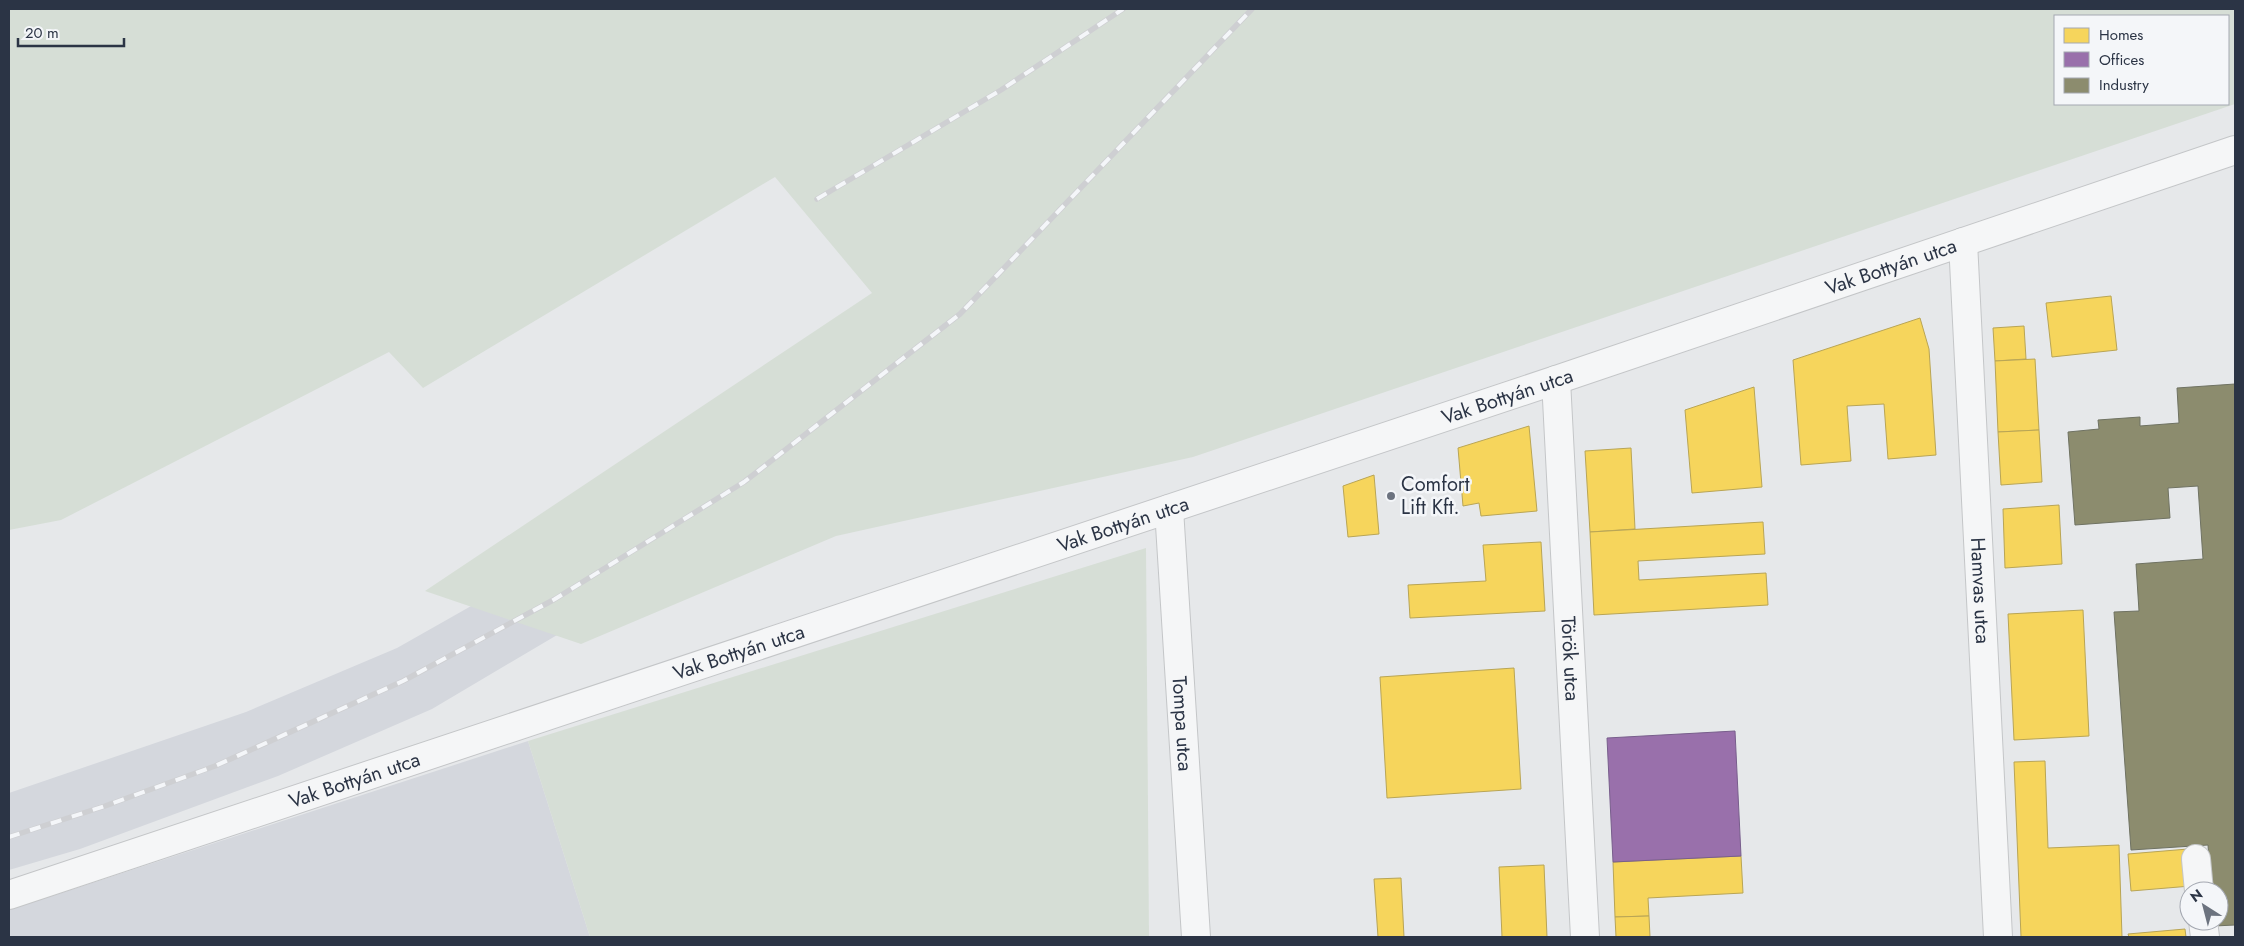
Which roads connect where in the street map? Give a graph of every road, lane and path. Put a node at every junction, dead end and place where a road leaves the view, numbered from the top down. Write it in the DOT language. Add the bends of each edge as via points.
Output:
graph roads {
  1 [pos="2235,150"];
  2 [pos="1962,242"];
  3 [pos="1556,380"];
  4 [pos="1169,509"];
  5 [pos="2196,859"];
  6 [pos="2198,881"];
  7 [pos="9,895"];
  8 [pos="1196,937"];
  9 [pos="1585,937"];
  10 [pos="1998,937"];
  1 -- 2 [label="street, Vak Bottyán utca"];
  2 -- 3 [label="street, Vak Bottyán utca"];
  2 -- 10 [label="street, Hamvas utca"];
  3 -- 4 [label="street, Vak Bottyán utca"];
  3 -- 9 [label="street, Török utca"];
  4 -- 7 [label="street, Vak Bottyán utca"];
  4 -- 8 [label="street, Tompa utca"];
  5 -- 6 [label="street"];
}
